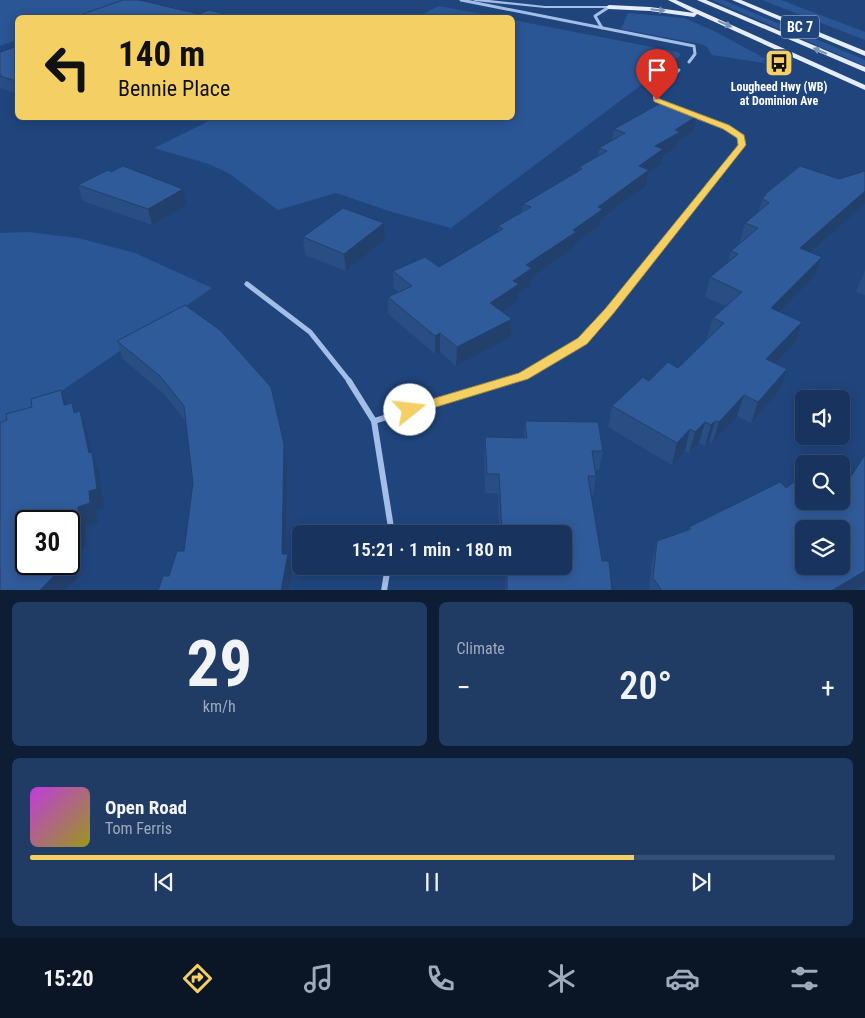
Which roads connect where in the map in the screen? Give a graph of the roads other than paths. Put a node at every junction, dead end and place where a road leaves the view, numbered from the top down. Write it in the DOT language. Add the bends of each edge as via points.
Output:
graph roads {
  1 [pos="461,0"];
  2 [pos="475,0"];
  3 [pos="630,0"];
  4 [pos="672,0"];
  5 [pos="700,0"];
  6 [pos="735,0"];
  7 [pos="609,7"];
  8 [pos="708,16"];
  9 [pos="602,28"];
  10 [pos="865,54"];
  11 [pos="689,62"];
  12 [pos="679,70"];
  13 [pos="865,70"];
  14 [pos="865,88"];
  15 [pos="247,284"];
  16 [pos="374,421"];
  17 [pos="391,525"];
  18 [pos="386,575"];
  19 [pos="384,590"];
  1 -- 9 [label="street"];
  2 -- 7 [label="street" via="545,7"];
  3 -- 7 [label="main road"];
  4 -- 8 [label="main road, BC 7"];
  13 -- 5 [label="main road, one-way"];
  6 -- 10 [label="main road, BC 7"];
  7 -- 8 [label="main road, one-way"];
  7 -- 9 [label="street" via="595,16"];
  8 -- 14 [label="main road, BC 7, one-way"];
  9 -- 11 [label="street" via="694,46 695,54"];
  12 -- 16 [label="street" via="655,98 667,106 732,130 741,137 742,145 609,312 583,341 523,376"];
  15 -- 16 [label="street" via="310,332 344,373"];
  16 -- 17 [label="street"];
  18 -- 19 [label="street"];
}
